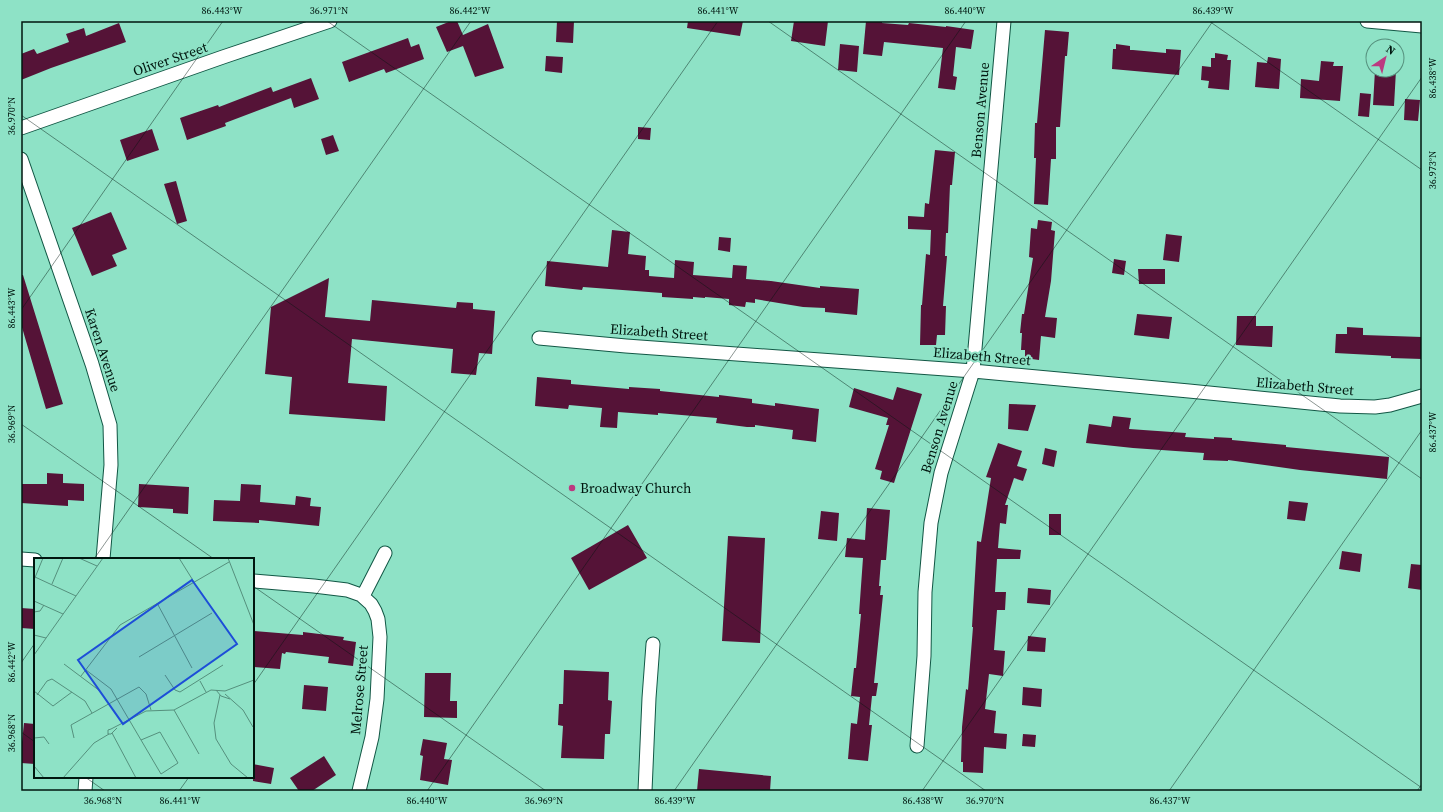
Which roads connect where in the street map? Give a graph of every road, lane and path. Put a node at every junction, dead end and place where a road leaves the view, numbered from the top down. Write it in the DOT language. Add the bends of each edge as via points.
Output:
graph roads {
  1 [pos="330,21"];
  2 [pos="1004,21"];
  3 [pos="1367,21"];
  4 [pos="1422,26"];
  5 [pos="21,128"];
  6 [pos="21,159"];
  7 [pos="539,338"];
  8 [pos="973,371"];
  9 [pos="1422,396"];
  10 [pos="385,553"];
  11 [pos="103,558"];
  12 [pos="21,559"];
  13 [pos="34,560"];
  14 [pos="254,581"];
  15 [pos="362,596"];
  16 [pos="653,644"];
  17 [pos="917,746"];
  18 [pos="86,778"];
  19 [pos="85,791"];
  20 [pos="359,791"];
  21 [pos="645,791"];
  1 -- 5 [label="street, Oliver Street"];
  2 -- 8 [label="street, Benson Avenue"];
  3 -- 4 [label="street"];
  6 -- 11 [label="street, Karen Avenue" via="92,364 110,425 111,465"];
  7 -- 8 [label="street, Elizabeth Street"];
  8 -- 9 [label="street, Elizabeth Street" via="1340,406 1375,407"];
  8 -- 17 [label="street, Benson Avenue" via="941,473 931,523"];
  10 -- 15 [label="street"];
  12 -- 13 [label="street"];
  14 -- 15 [label="street, Melrose Street" via="347,590"];
  15 -- 20 [label="street, Melrose Street" via="372,604 378,619 380,637 372,737"];
  16 -- 21 [label="street"];
  18 -- 19 [label="street"];
}
